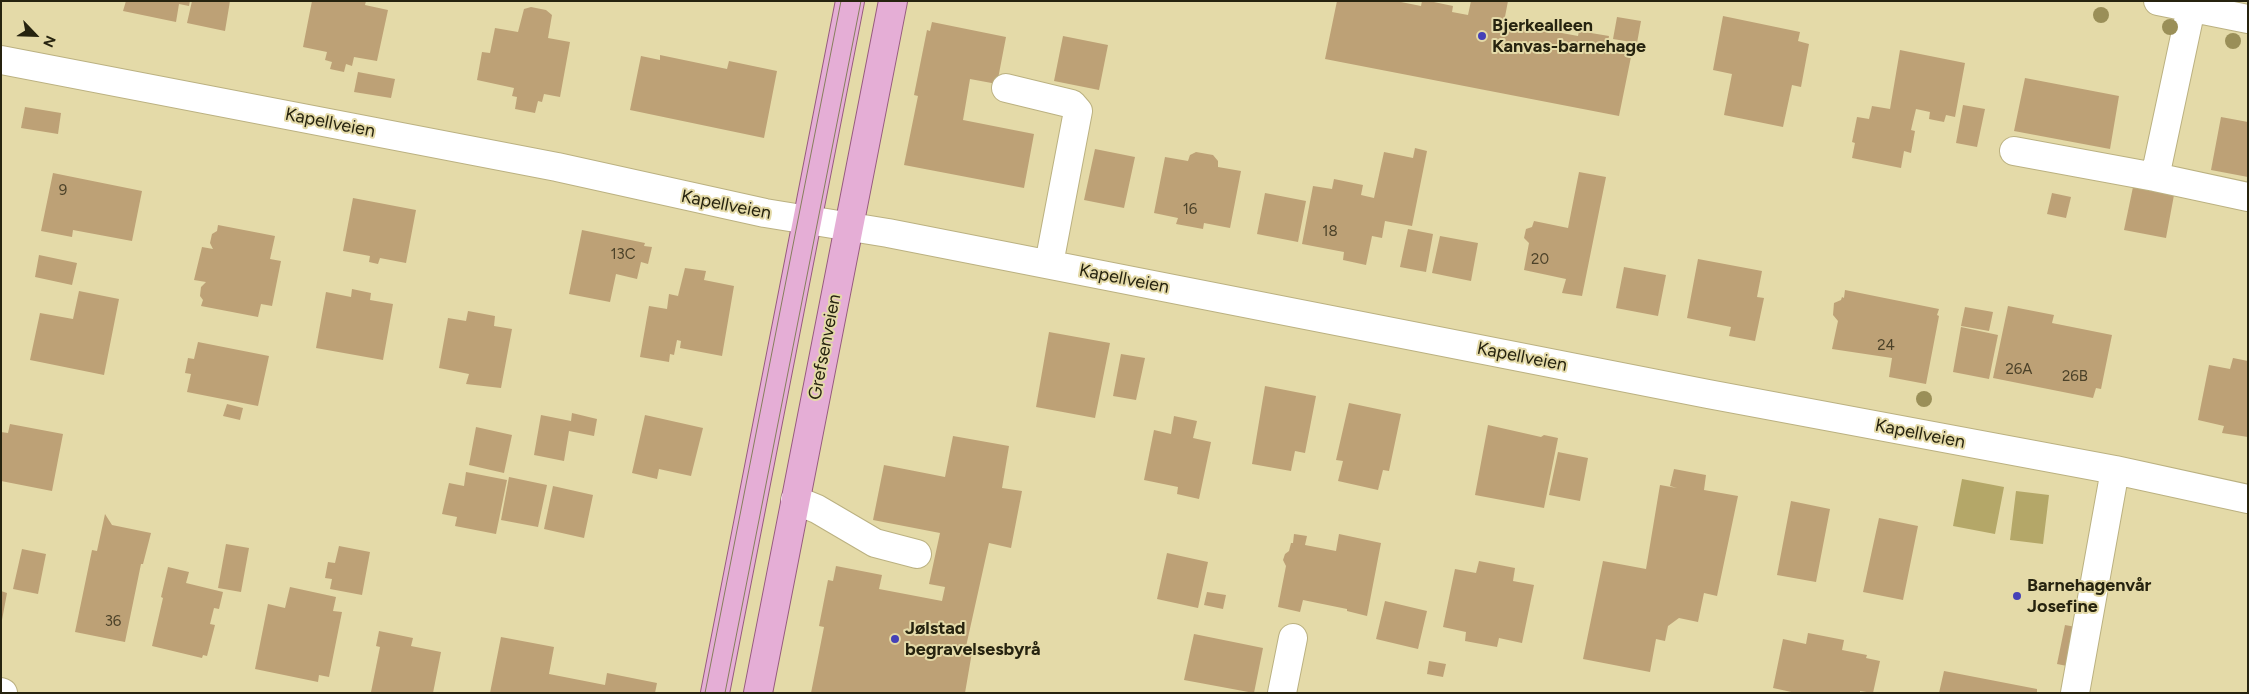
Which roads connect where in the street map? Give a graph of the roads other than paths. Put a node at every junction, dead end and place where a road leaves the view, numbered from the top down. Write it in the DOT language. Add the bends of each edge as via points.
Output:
graph roads {
  1 [pos="850,1"];
  2 [pos="893,1"];
  3 [pos="2158,1"];
  4 [pos="2191,8"];
  5 [pos="2248,19"];
  6 [pos="1,60"];
  7 [pos="1006,88"];
  8 [pos="2014,150"];
  9 [pos="2155,177"];
  10 [pos="2248,197"];
  11 [pos="807,219"];
  12 [pos="849,225"];
  13 [pos="1049,264"];
  14 [pos="2115,470"];
  15 [pos="2248,499"];
  16 [pos="795,500"];
  17 [pos="917,554"];
  18 [pos="1293,638"];
  19 [pos="715,693"];
  20 [pos="758,693"];
  21 [pos="1282,693"];
  22 [pos="2075,693"];
  1 -- 11 [label="main road"];
  2 -- 12 [label="main road, Grefsenveien"];
  3 -- 4 [label="street"];
  4 -- 5 [label="street"];
  4 -- 9 [label="street"];
  6 -- 11 [label="street, Kapellveien" via="557,167 673,194"];
  7 -- 13 [label="street" via="1072,104 1078,111"];
  8 -- 9 [label="street"];
  9 -- 10 [label="street"];
  11 -- 12 [label="street, Kapellveien"];
  11 -- 19 [label="main road"];
  12 -- 13 [label="street, Kapellveien"];
  12 -- 16 [label="main road, Grefsenveien"];
  13 -- 14 [label="street, Kapellveien" via="1717,396"];
  14 -- 15 [label="street, Kapellveien"];
  14 -- 22 [label="street"];
  16 -- 17 [label="street" via="875,543"];
  16 -- 20 [label="main road, Grefsenveien"];
  18 -- 21 [label="street"];
}
